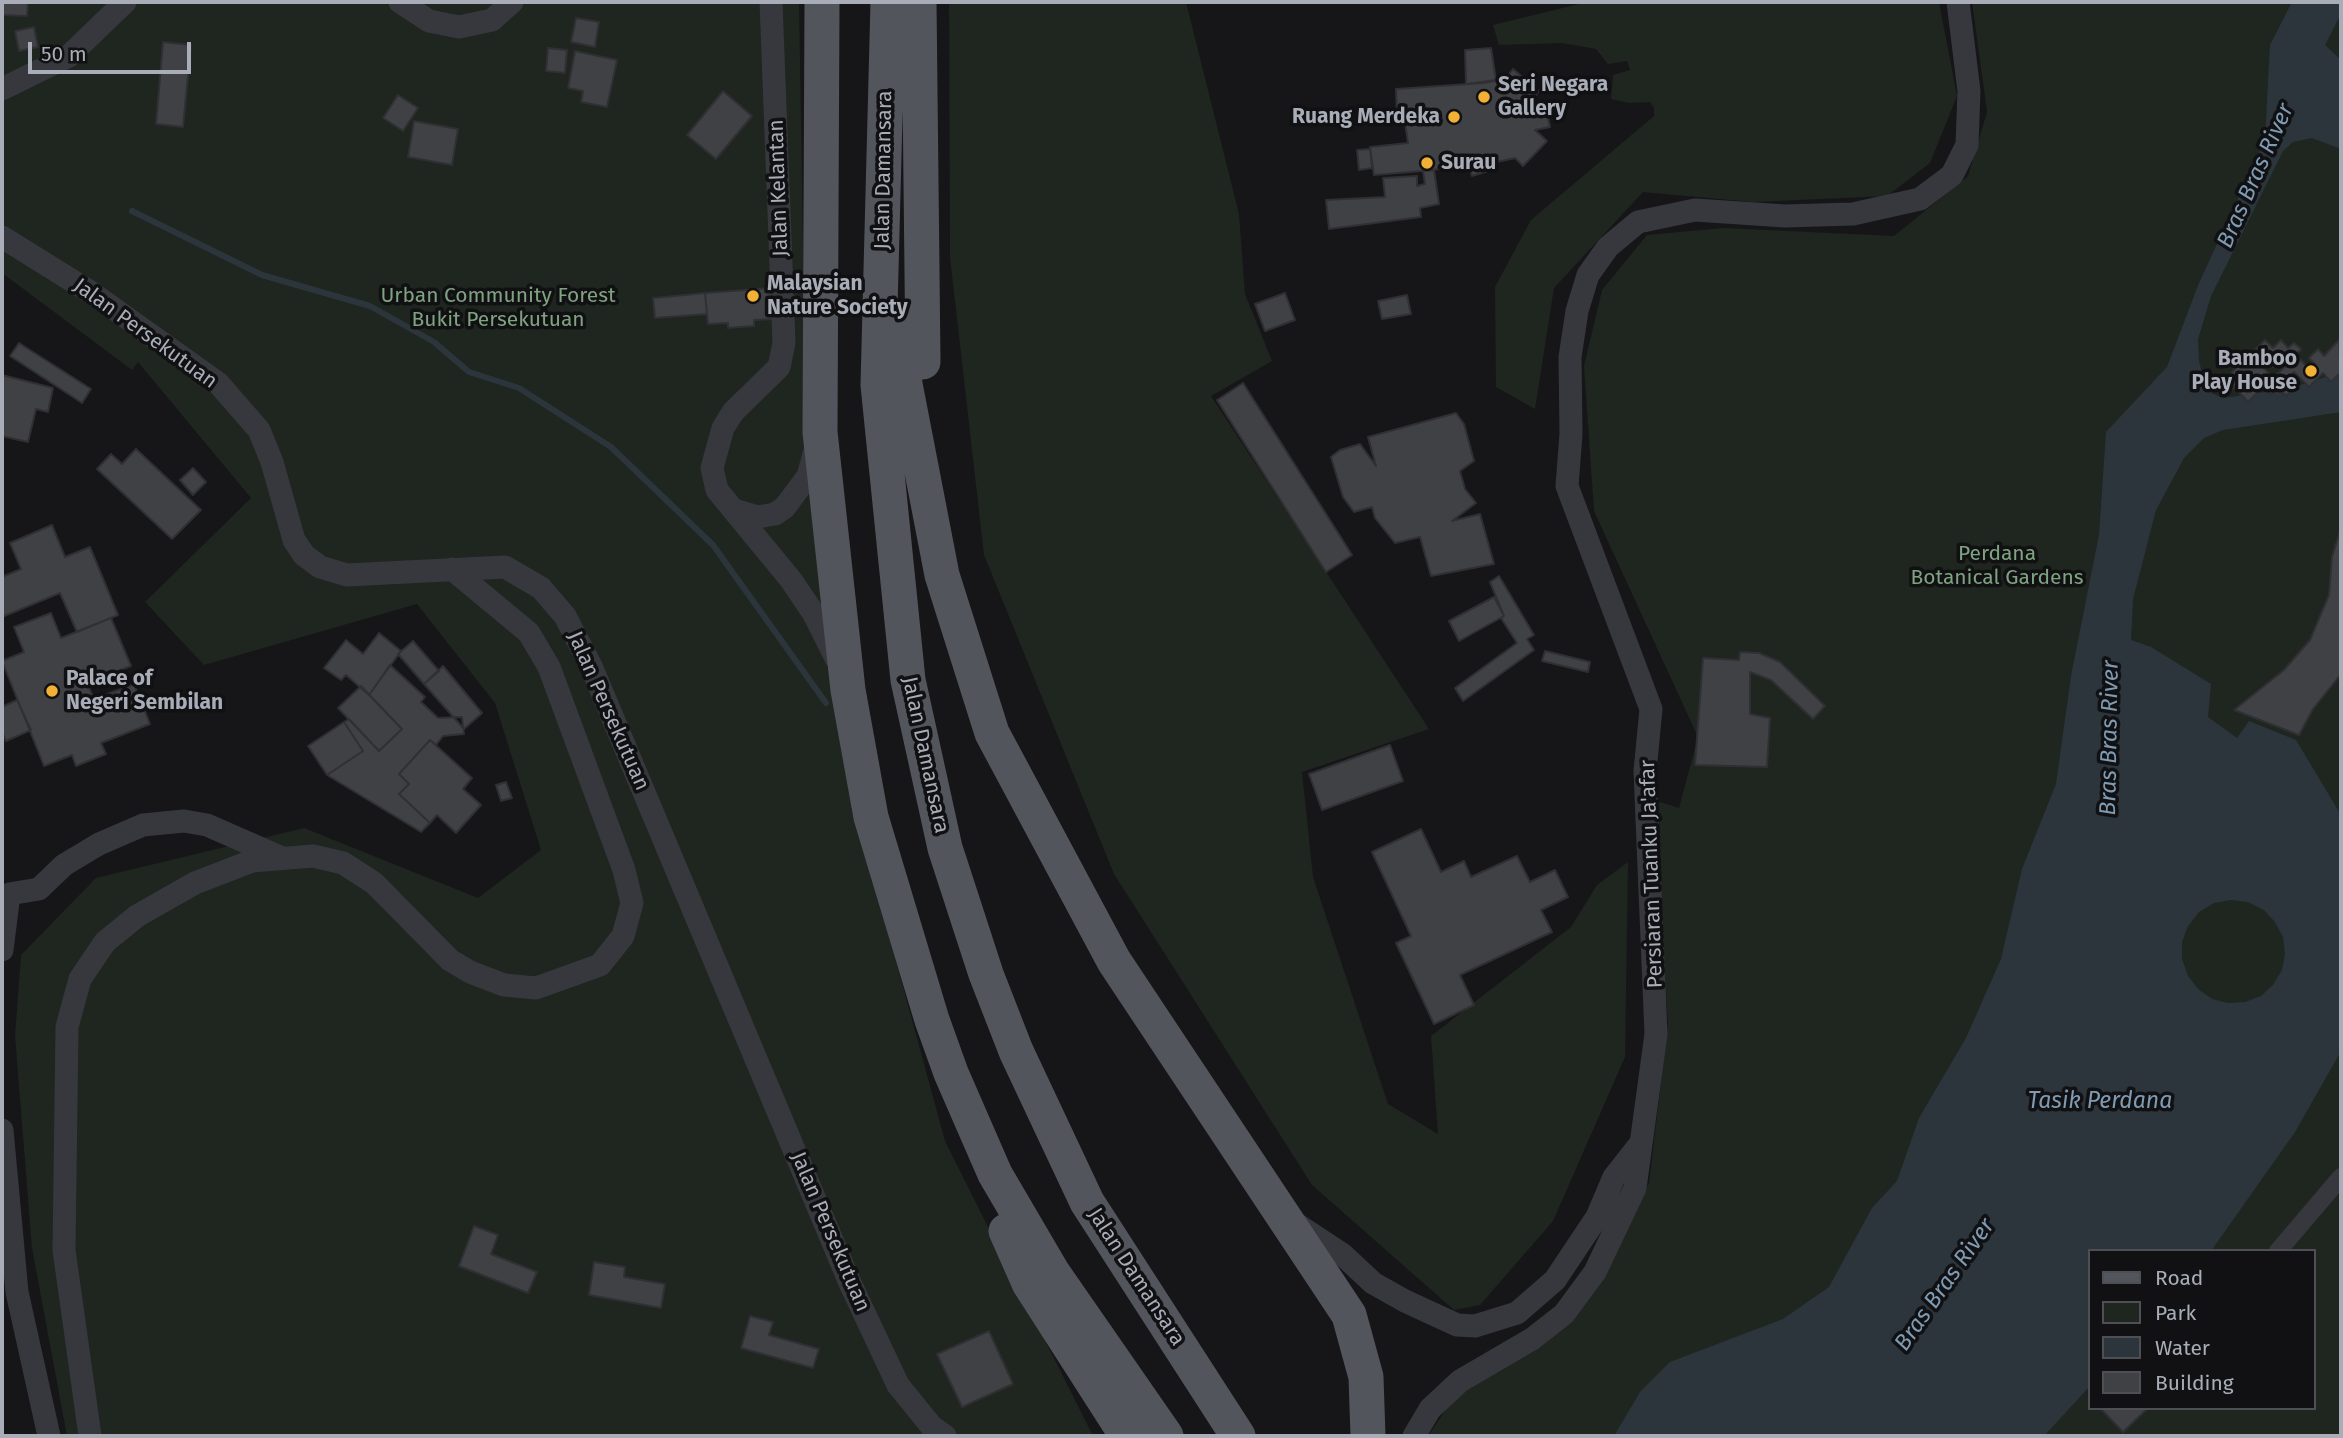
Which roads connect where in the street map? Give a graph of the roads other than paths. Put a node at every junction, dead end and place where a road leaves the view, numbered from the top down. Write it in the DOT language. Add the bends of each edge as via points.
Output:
graph roads {
  1 [pos="125,2"];
  2 [pos="400,2"];
  3 [pos="512,2"];
  4 [pos="771,2"];
  5 [pos="822,2"];
  6 [pos="888,2"];
  7 [pos="919,2"];
  8 [pos="1959,5"];
  9 [pos="2,89"];
  10 [pos="884,201"];
  11 [pos="2,237"];
  12 [pos="820,432"];
  13 [pos="925,491"];
  14 [pos="734,510"];
  15 [pos="452,569"];
  16 [pos="848,690"];
  17 [pos="280,857"];
  18 [pos="2,950"];
  19 [pos="951,1073"];
  20 [pos="2,1130"];
  21 [pos="1642,1142"];
  22 [pos="2341,1177"];
  23 [pos="1287,1218"];
  24 [pos="2280,1249"];
  25 [pos="48,1436"];
  26 [pos="90,1436"];
  27 [pos="945,1436"];
  28 [pos="1127,1436"];
  29 [pos="1166,1436"];
  30 [pos="1238,1436"];
  31 [pos="1368,1436"];
  32 [pos="1414,1436"];
  1 -- 9 [label="street" via="69,56"];
  2 -- 3 [label="street" via="429,21 459,27 492,20"];
  4 -- 14 [label="street, Jalan Kelantan" via="784,343 779,366 733,412 714,449 717,491"];
  5 -- 12 [label="main road"];
  6 -- 10 [label="main road, Jalan Damansara"];
  7 -- 13 [label="main road"];
  8 -- 21 [label="street, Persiaran Tuanku Ja'afar" via="1969,121 1967,145 1952,174 1920,199 1853,214 1785,216 1695,210 1638,222 1608,247 1588,275 1577,311 1570,357 1567,486 1651,709 1646,771 1656,1034"];
  10 -- 13 [label="main road" via="905,384"];
  10 -- 30 [label="main road, Jalan Damansara" via="878,385 908,680 945,848 1016,1051 1087,1202"];
  11 -- 15 [label="street, Jalan Persekutuan" via="92,293 218,383 258,430 272,462 293,540 320,567 347,575"];
  12 -- 14 [label="street" via="808,476 785,507 758,517"];
  12 -- 16 [label="main road"];
  13 -- 23 [label="main road" via="942,575 992,733 1114,961"];
  14 -- 16 [label="street, Jalan Kelantan" via="814,614"];
  15 -- 17 [label="street" via="529,633 549,667 624,870 632,903 624,936 600,965 536,988 504,985 450,960 374,883 343,863 313,856"];
  15 -- 27 [label="street, Jalan Persekutuan" via="505,567 541,588 565,616 591,666 850,1283 898,1385"];
  16 -- 19 [label="main road" via="871,817"];
  17 -- 18 [label="street" via="207,825 184,821 143,825 64,865 39,889 9,894"];
  17 -- 26 [label="street" via="252,861 195,883 137,916 105,942 80,979 67,1027 64,1250"];
  19 -- 28 [label="main road" via="968,1149 1029,1283"];
  19 -- 29 [label="main road" via="995,1174 1053,1273"];
  20 -- 25 [label="street" via="17,1292"];
  21 -- 23 [label="street" via="1614,1177 1597,1217 1555,1280 1517,1313 1475,1326 1457,1325 1373,1283 1342,1254"];
  21 -- 32 [label="street, Persiaran Tuanku Ja'afar" via="1635,1188 1617,1228 1595,1272 1564,1314 1532,1339 1460,1381 1430,1409"];
  22 -- 24 [label="street"];
  23 -- 31 [label="main road" via="1349,1315 1366,1377"];
}
